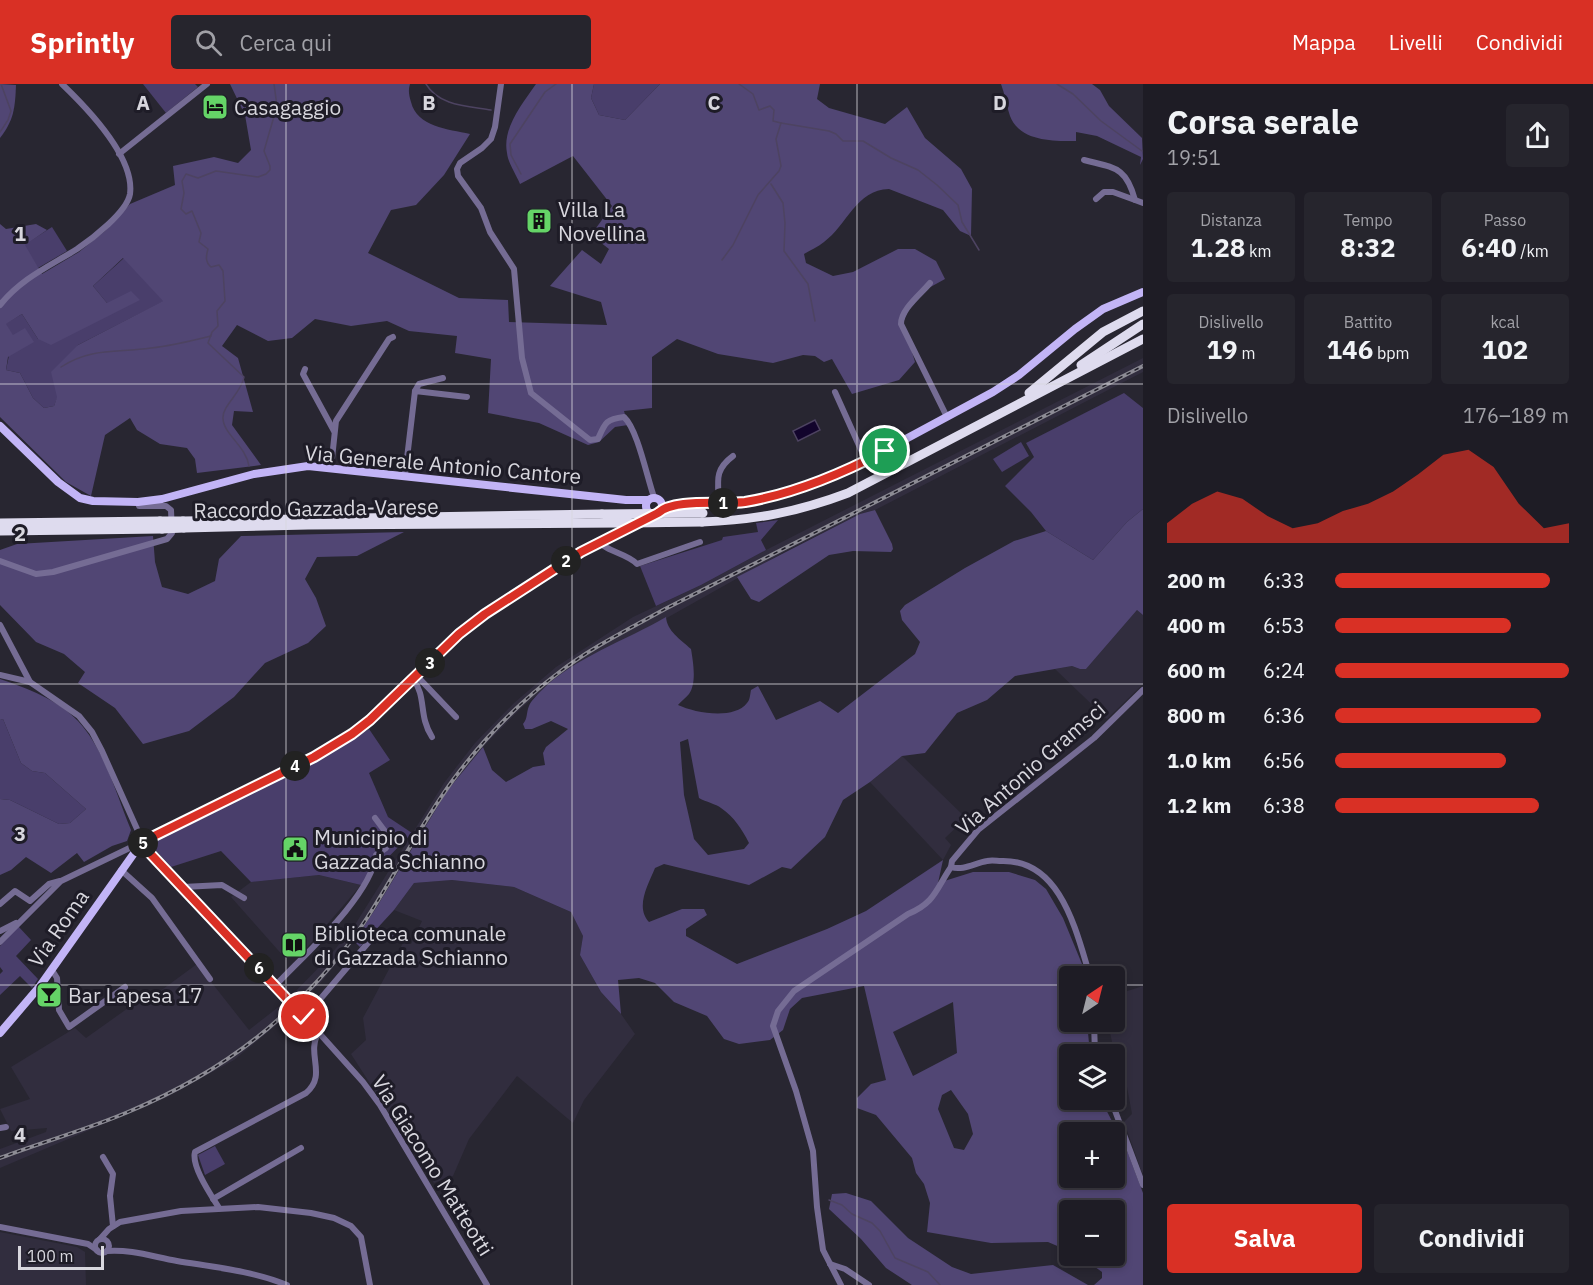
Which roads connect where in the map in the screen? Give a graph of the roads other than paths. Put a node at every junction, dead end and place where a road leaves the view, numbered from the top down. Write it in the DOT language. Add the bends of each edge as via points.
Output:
graph roads {
  1 [pos="207,84"];
  2 [pos="501,84"];
  3 [pos="64,85"];
  4 [pos="119,154"];
  5 [pos="1084,160"];
  6 [pos="1096,199"];
  7 [pos="1135,200"];
  8 [pos="1143,203"];
  9 [pos="930,283"];
  10 [pos="1143,292"];
  11 [pos="0,305"];
  12 [pos="1143,311"];
  13 [pos="1143,324"];
  14 [pos="393,337"];
  15 [pos="1143,339"];
  16 [pos="1112,344"];
  17 [pos="305,369"];
  18 [pos="443,378"];
  19 [pos="1033,390"];
  20 [pos="1044,390"];
  21 [pos="415,391"];
  22 [pos="835,392"];
  23 [pos="467,397"];
  24 [pos="1014,406"];
  25 [pos="947,417"];
  26 [pos="0,426"];
  27 [pos="334,431"];
  28 [pos="733,456"];
  29 [pos="866,461"];
  30 [pos="331,468"];
  31 [pos="405,475"];
  32 [pos="651,499"];
  33 [pos="626,500"];
  34 [pos="138,502"];
  35 [pos="719,503"];
  36 [pos="665,506"];
  37 [pos="649,512"];
  38 [pos="602,514"];
  39 [pos="702,518"];
  40 [pos="579,519"];
  41 [pos="0,523"];
  42 [pos="632,524"];
  43 [pos="161,525"];
  44 [pos="0,531"];
  45 [pos="600,542"];
  46 [pos="700,542"];
  47 [pos="0,561"];
  48 [pos="0,625"];
  49 [pos="0,675"];
  50 [pos="415,677"];
  51 [pos="30,682"];
  52 [pos="1143,690"];
  53 [pos="456,717"];
  54 [pos="432,737"];
  55 [pos="375,818"];
  56 [pos="142,842"];
  57 [pos="951,867"];
  58 [pos="121,870"];
  59 [pos="61,881"];
  60 [pos="183,887"];
  61 [pos="244,898"];
  62 [pos="0,904"];
  63 [pos="19,922"];
  64 [pos="0,931"];
  65 [pos="402,939"];
  66 [pos="0,942"];
  67 [pos="1087,966"];
  68 [pos="52,970"];
  69 [pos="210,979"];
  70 [pos="276,985"];
  71 [pos="124,987"];
  72 [pos="303,1015"];
  73 [pos="0,1032"];
  74 [pos="319,1032"];
  75 [pos="1115,1110"];
  76 [pos="301,1148"];
  77 [pos="103,1157"];
  78 [pos="1143,1185"];
  79 [pos="213,1199"];
  80 [pos="219,1208"];
  81 [pos="0,1227"];
  82 [pos="111,1227"];
  83 [pos="104,1243"];
  84 [pos="88,1244"];
  85 [pos="97,1250"];
  86 [pos="830,1264"];
  87 [pos="854,1276"];
  88 [pos="837,1277"];
  89 [pos="287,1285"];
  90 [pos="370,1285"];
  91 [pos="487,1285"];
  92 [pos="841,1285"];
  93 [pos="869,1285"];
  1 -- 4 [label="street"];
  2 -- 32 [label="street" via="491,139 457,169 514,269 522,358 531,393 590,440 598,439 607,421 624,417 632,430"];
  3 -- 4 [label="street" via="91,112"];
  4 -- 11 [label="street" via="129,178 126,204 102,230 26,278"];
  5 -- 7 [label="street" via="1119,170 1129,182"];
  6 -- 7 [label="street" via="1104,192 1113,192"];
  7 -- 8 [label="street"];
  9 -- 25 [label="street" via="905,312 901,324"];
  10 -- 25 [label="main road" via="1103,309 1019,375"];
  12 -- 19 [label="highway, Raccordo Gazzada-Varese" via="1103,332"];
  13 -- 16 [label="highway"];
  14 -- 27 [label="street" via="388,339 336,421"];
  15 -- 20 [label="highway, Raccordo Gazzada-Varese"];
  16 -- 19 [label="highway" via="1078,356"];
  16 -- 20 [label="highway"];
  17 -- 27 [label="street" via="303,374"];
  18 -- 21 [label="street" via="419,384"];
  19 -- 24 [label="highway, Raccordo Gazzada-Varese"];
  20 -- 24 [label="highway, Raccordo Gazzada-Varese"];
  21 -- 23 [label="street"];
  21 -- 31 [label="street"];
  22 -- 29 [label="street"];
  24 -- 39 [label="highway, Raccordo Gazzada-Varese" via="874,480 813,507 753,519"];
  25 -- 29 [label="main road"];
  26 -- 34 [label="main road, Via Generale Antonio Cantore" via="80,498"];
  27 -- 30 [label="street"];
  28 -- 35 [label="street" via="719,471"];
  29 -- 35 [label="main road" via="804,487 744,502"];
  30 -- 31 [label="main road, Via Generale Antonio Cantore"];
  30 -- 34 [label="main road, Via Generale Antonio Cantore" via="281,469"];
  31 -- 33 [label="main road, Via Generale Antonio Cantore"];
  32 -- 33 [label="main road, Via Generale Antonio Cantore"];
  32 -- 36 [label="main road"];
  32 -- 37 [label="main road"];
  33 -- 37 [label="main road, Via Generale Antonio Cantore"];
  34 -- 47 [label="street" via="139,506 166,506 171,510 172,533 167,539 53,572 36,574"];
  35 -- 36 [label="main road"];
  36 -- 37 [label="main road"];
  37 -- 42 [label="main road"];
  38 -- 39 [label="highway, Raccordo Gazzada-Varese, bridge"];
  38 -- 40 [label="highway, Raccordo Gazzada-Varese"];
  38 -- 42 [label="highway, Raccordo Gazzada-Varese, bridge"];
  39 -- 42 [label="highway, Raccordo Gazzada-Varese, bridge"];
  40 -- 42 [label="highway, Raccordo Gazzada-Varese"];
  40 -- 43 [label="highway, Raccordo Gazzada-Varese, bridge"];
  41 -- 43 [label="highway, Raccordo Gazzada-Varese"];
  42 -- 45 [label="main road"];
  43 -- 44 [label="highway, Raccordo Gazzada-Varese"];
  45 -- 46 [label="street" via="638,564"];
  45 -- 50 [label="main road" via="485,614"];
  48 -- 51 [label="street"];
  49 -- 51 [label="street"];
  50 -- 53 [label="street"];
  50 -- 54 [label="street" via="423,718"];
  50 -- 56 [label="main road" via="370,720 314,757"];
  51 -- 56 [label="street, Via Giacomo Matteotti" via="79,716 92,732"];
  52 -- 57 [label="street, Via Antonio Gramsci" via="1094,738 978,830"];
  55 -- 70 [label="street" via="390,838 386,848 376,855 371,876 356,898"];
  56 -- 58 [label="main road, Via Roma"];
  56 -- 59 [label="street"];
  56 -- 60 [label="street, Via Giacomo Matteotti"];
  57 -- 67 [label="street" via="1010,860 1035,867 1045,875 1068,910"];
  57 -- 86 [label="street, Via Antonio Gramsci" via="921,909 794,991 778,1011 773,1026 813,1152 823,1250"];
  58 -- 68 [label="main road, Via Roma"];
  58 -- 69 [label="street" via="152,898"];
  59 -- 62 [label="street" via="49,884 30,901 15,891"];
  59 -- 63 [label="street"];
  60 -- 61 [label="street" via="222,885"];
  60 -- 70 [label="street, Via Giacomo Matteotti"];
  63 -- 64 [label="street"];
  63 -- 66 [label="street"];
  65 -- 72 [label="street" via="385,933 373,937"];
  68 -- 71 [label="street" via="57,978 59,1010 69,1027"];
  68 -- 73 [label="main road, Via Roma"];
  70 -- 72 [label="street, Via Giacomo Matteotti, bridge"];
  72 -- 74 [label="street, Via Giacomo Matteotti"];
  74 -- 79 [label="street" via="313,1040 316,1075 312,1088 195,1152 193,1158"];
  74 -- 91 [label="street, Via Giacomo Matteotti" via="380,1105"];
  75 -- 78 [label="street"];
  76 -- 79 [label="street"];
  77 -- 82 [label="street" via="113,1174"];
  79 -- 80 [label="street"];
  80 -- 82 [label="street" via="181,1210"];
  80 -- 90 [label="street" via="258,1207 311,1213 351,1226 361,1237"];
  81 -- 84 [label="street"];
  82 -- 83 [label="street"];
  83 -- 84 [label="street"];
  83 -- 85 [label="street"];
  83 -- 85 [label="street" via="100,1252"];
  83 -- 89 [label="street" via="117,1250"];
  84 -- 85 [label="street"];
  86 -- 87 [label="street"];
  86 -- 88 [label="street, Via Antonio Gramsci"];
  87 -- 88 [label="street"];
  87 -- 93 [label="street"];
  88 -- 92 [label="street, Via Antonio Gramsci"];
}
